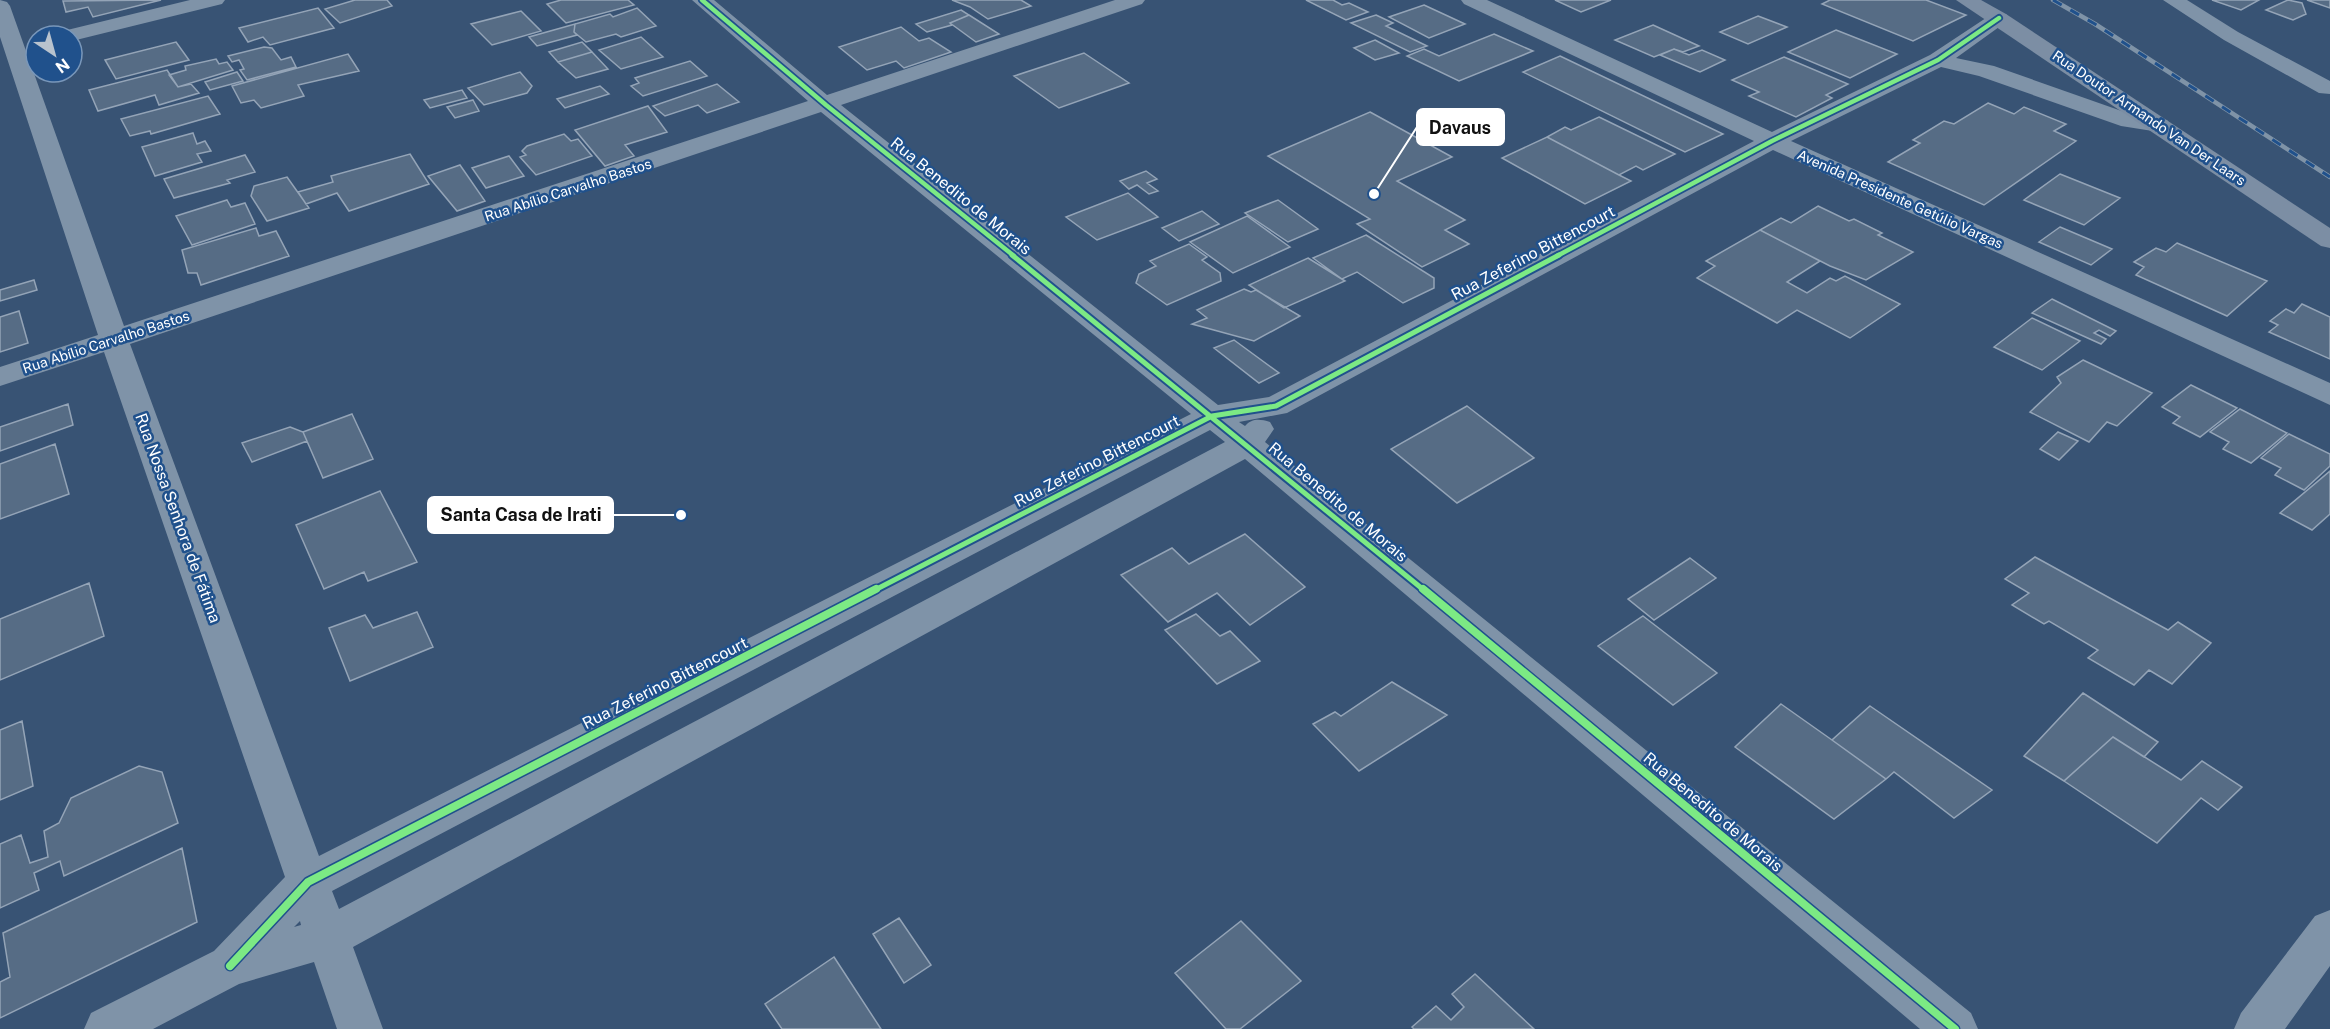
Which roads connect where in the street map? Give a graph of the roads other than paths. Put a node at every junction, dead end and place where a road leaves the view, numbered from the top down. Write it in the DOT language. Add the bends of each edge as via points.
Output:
graph roads {
  1 [pos="215,0"];
  2 [pos="702,0"];
  3 [pos="1135,0"];
  4 [pos="1472,0"];
  5 [pos="1966,0"];
  6 [pos="2173,0"];
  7 [pos="0,6"];
  8 [pos="1999,18"];
  9 [pos="84,32"];
  10 [pos="17,48"];
  11 [pos="1938,60"];
  12 [pos="2327,88"];
  13 [pos="826,105"];
  14 [pos="2159,125"];
  15 [pos="1772,141"];
  16 [pos="2330,240"];
  17 [pos="114,339"];
  18 [pos="0,377"];
  19 [pos="2330,395"];
  20 [pos="1276,406"];
  21 [pos="1212,416"];
  22 [pos="1247,444"];
  23 [pos="308,882"];
  24 [pos="2330,930"];
  25 [pos="327,938"];
  26 [pos="230,966"];
  27 [pos="107,1029"];
  28 [pos="360,1029"];
  29 [pos="1955,1029"];
  30 [pos="2257,1029"];
  1 -- 9 [label="street"];
  2 -- 13 [label="street, Rua Benedito de Morais"];
  3 -- 13 [label="street, Rua Abílio Carvalho Bastos"];
  4 -- 15 [label="street, Avenida Presidente Getúlio Vargas"];
  5 -- 8 [label="main road, Rua Doutor Armando Van Der Laars"];
  6 -- 12 [label="street"];
  7 -- 10 [label="street, Rua Nossa Senhora de Fátima"];
  8 -- 11 [label="street, Rua Zeferino Bittencourt"];
  8 -- 14 [label="main road, Rua Doutor Armando Van Der Laars"];
  10 -- 17 [label="street, Rua Nossa Senhora de Fátima"];
  11 -- 14 [label="street" via="1986,70 2129,121"];
  11 -- 15 [label="street, Rua Zeferino Bittencourt"];
  13 -- 17 [label="street, Rua Abílio Carvalho Bastos"];
  13 -- 21 [label="street, Rua Benedito de Morais"];
  14 -- 16 [label="main road, Rua Doutor Armando Van Der Laars"];
  15 -- 19 [label="street, Avenida Presidente Getúlio Vargas"];
  15 -- 20 [label="street, Rua Zeferino Bittencourt"];
  17 -- 18 [label="street, Rua Abílio Carvalho Bastos"];
  17 -- 23 [label="street, Rua Nossa Senhora de Fátima"];
  20 -- 21 [label="street, Rua Zeferino Bittencourt"];
  20 -- 22 [label="street, Rua Zeferino Bittencourt"];
  21 -- 22 [label="street, Rua Benedito de Morais"];
  21 -- 23 [label="street, Rua Zeferino Bittencourt"];
  22 -- 25 [label="street, Rua Zeferino Bittencourt"];
  22 -- 29 [label="street, Rua Benedito de Morais"];
  23 -- 25 [label="street, Rua Nossa Senhora de Fátima"];
  23 -- 26 [label="street, Rua Zeferino Bittencourt"];
  24 -- 30 [label="street"];
  25 -- 26 [label="street, Rua Zeferino Bittencourt"];
  25 -- 28 [label="street, Rua Nossa Senhora de Fátima"];
  26 -- 27 [label="street, Rua Zeferino Bittencourt"];
}
